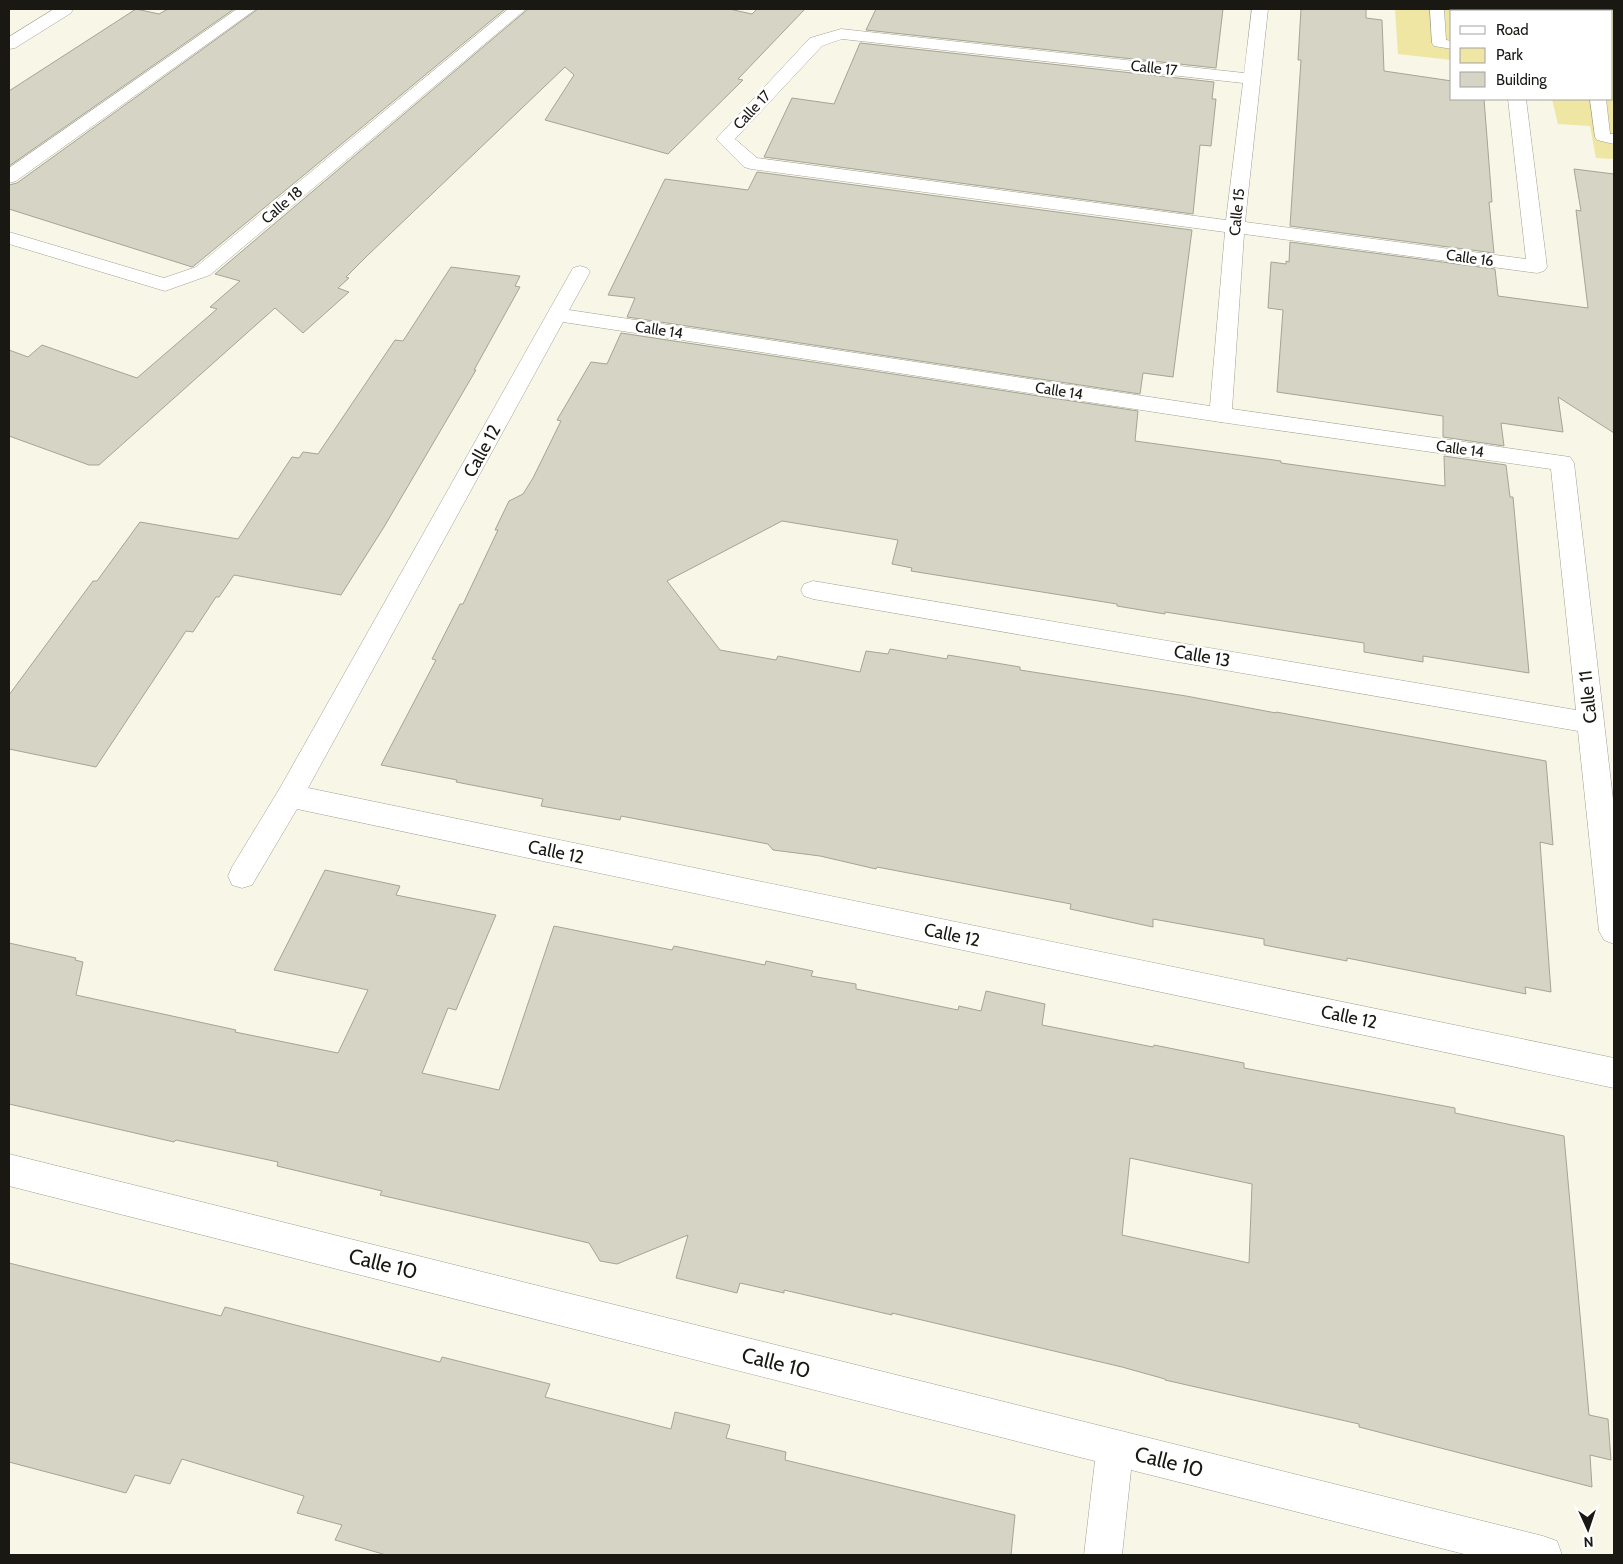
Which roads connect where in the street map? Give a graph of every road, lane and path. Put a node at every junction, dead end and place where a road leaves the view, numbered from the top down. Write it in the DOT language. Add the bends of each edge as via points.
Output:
graph roads {
  1 [pos="65,9"];
  2 [pos="248,9"];
  3 [pos="518,9"];
  4 [pos="1260,9"];
  5 [pos="1437,9"];
  6 [pos="9,44"];
  7 [pos="1450,45"];
  8 [pos="1252,79"];
  9 [pos="1517,100"];
  10 [pos="1598,100"];
  11 [pos="1614,138"];
  12 [pos="9,177"];
  13 [pos="1235,227"];
  14 [pos="9,238"];
  15 [pos="580,272"];
  16 [pos="557,315"];
  17 [pos="1220,415"];
  18 [pos="1562,464"];
  19 [pos="813,590"];
  20 [pos="1591,723"];
  21 [pos="290,796"];
  22 [pos="242,876"];
  23 [pos="1614,931"];
  24 [pos="1614,1073"];
  25 [pos="9,1170"];
  26 [pos="1114,1448"];
  27 [pos="1103,1555"];
  28 [pos="1543,1555"];
  1 -- 6 [label="street"];
  2 -- 12 [label="street"];
  3 -- 14 [label="street, Calle 18" via="202,271 165,285"];
  4 -- 8 [label="street, Calle 15"];
  5 -- 7 [label="lane" via="1439,43"];
  8 -- 13 [label="street, Calle 15"];
  8 -- 13 [label="street, Calle 17" via="840,34 816,42 725,139 751,163"];
  9 -- 13 [label="street, Calle 16" via="1536,267"];
  10 -- 11 [label="lane" via="1603,137"];
  13 -- 17 [label="street, Calle 15"];
  15 -- 16 [label="street, Calle 12"];
  16 -- 17 [label="street, Calle 14"];
  16 -- 21 [label="street, Calle 12"];
  17 -- 18 [label="street, Calle 14"];
  18 -- 20 [label="street, Calle 11"];
  19 -- 20 [label="street, Calle 13"];
  20 -- 23 [label="street, Calle 11"];
  21 -- 22 [label="street, Calle 12"];
  21 -- 24 [label="street, Calle 12"];
  25 -- 26 [label="street, Calle 10"];
  26 -- 27 [label="street"];
  26 -- 28 [label="street, Calle 10"];
}
